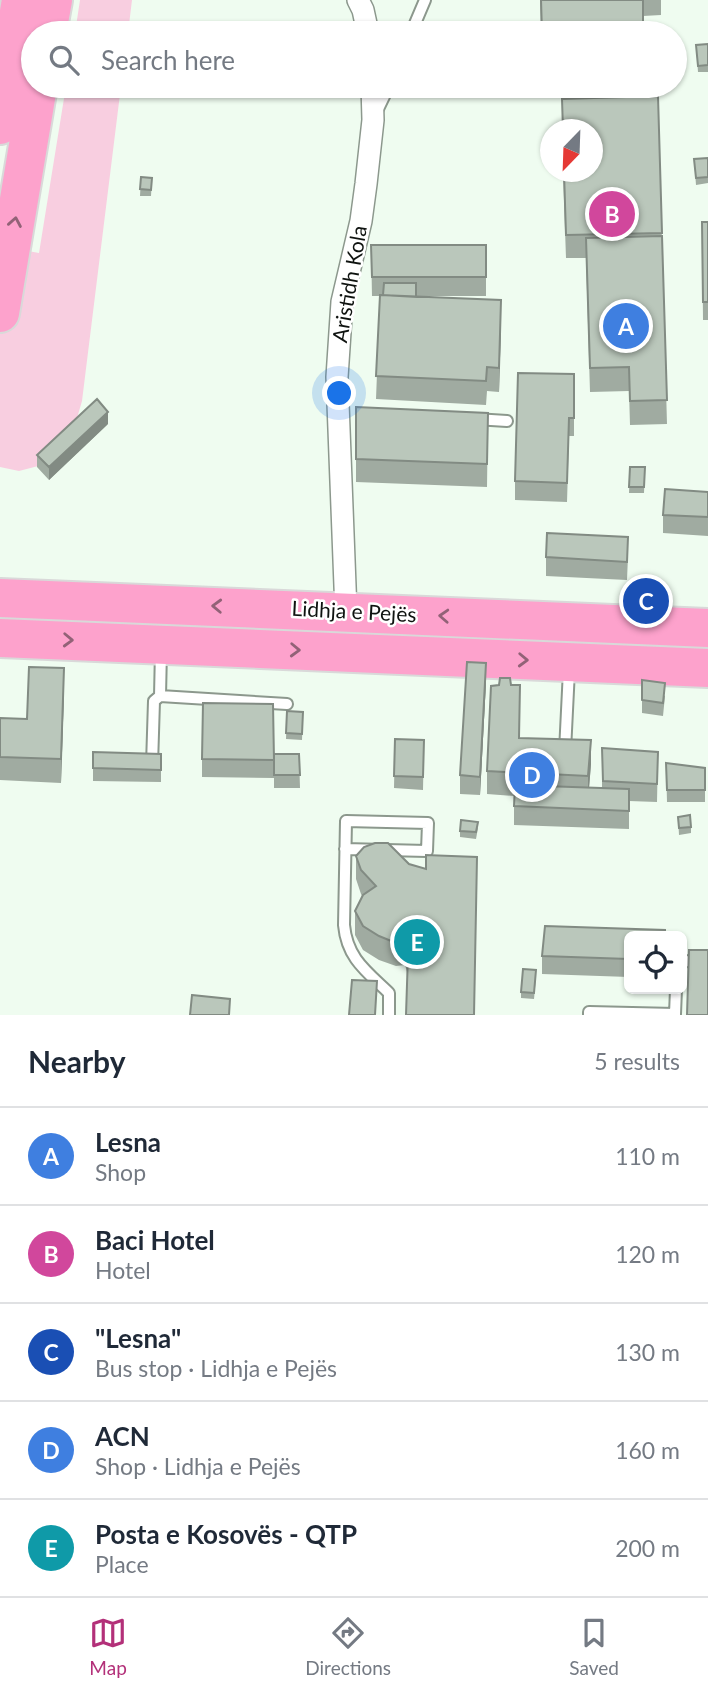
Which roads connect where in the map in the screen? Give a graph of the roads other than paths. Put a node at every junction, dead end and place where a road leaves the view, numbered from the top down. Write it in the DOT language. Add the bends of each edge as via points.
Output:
graph roads {
  1 [pos="21,0"];
  2 [pos="52,0"];
  3 [pos="358,0"];
  4 [pos="425,0"];
  5 [pos="49,21"];
  6 [pos="365,21"];
  7 [pos="416,21"];
  8 [pos="36,98"];
  9 [pos="372,98"];
  10 [pos="383,98"];
  11 [pos="373,120"];
  12 [pos="0,125"];
  13 [pos="0,313"];
  14 [pos="466,419"];
  15 [pos="507,421"];
  16 [pos="3,597"];
  17 [pos="346,612"];
  18 [pos="708,628"];
  19 [pos="0,638"];
  20 [pos="161,644"];
  21 [pos="569,662"];
  22 [pos="708,668"];
  23 [pos="160,696"];
  24 [pos="287,704"];
  25 [pos="565,751"];
  26 [pos="152,765"];
  27 [pos="345,849"];
  28 [pos="687,961"];
  29 [pos="708,962"];
  30 [pos="676,994"];
  31 [pos="389,1015"];
  32 [pos="589,1015"];
  1 -- 12 [label="highway"];
  2 -- 5 [label="highway"];
  3 -- 6 [label="street"];
  4 -- 7 [label="lane"];
  13 -- 8 [label="highway, one-way"];
  9 -- 11 [label="street"];
  10 -- 11 [label="lane, Aristidh Kola"];
  11 -- 17 [label="street, Aristidh Kola" via="361,221 339,336"];
  14 -- 15 [label="lane"];
  17 -- 16 [label="highway, Lidhja e Pejës, one-way"];
  18 -- 17 [label="highway, Lidhja e Pejës, one-way"];
  19 -- 20 [label="highway, Lidhja e Pejës, one-way"];
  20 -- 21 [label="highway, Lidhja e Pejës, one-way"];
  20 -- 23 [label="lane"];
  21 -- 22 [label="highway, Lidhja e Pejës"];
  21 -- 25 [label="lane"];
  23 -- 24 [label="lane"];
  23 -- 26 [label="lane" via="154,701"];
  27 -- 27 [label="lane" via="345,821 428,823 427,851"];
  27 -- 31 [label="lane" via="346,940 363,968 389,993"];
  28 -- 29 [label="lane"];
  30 -- 32 [label="lane" via="675,1014"];
}
